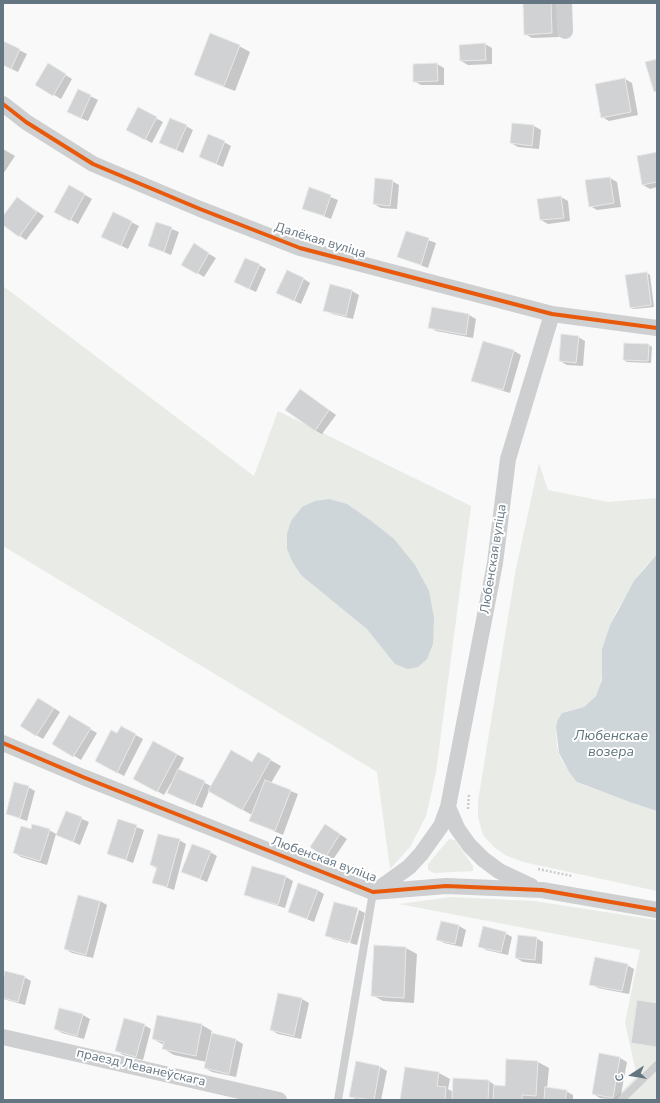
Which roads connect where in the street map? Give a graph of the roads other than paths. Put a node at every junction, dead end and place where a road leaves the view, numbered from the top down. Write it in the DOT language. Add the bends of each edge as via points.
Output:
graph roads {
  1 [pos="564,3"];
  2 [pos="565,31"];
  3 [pos="3,104"];
  4 [pos="552,314"];
  5 [pos="657,328"];
  6 [pos="3,743"];
  7 [pos="448,807"];
  8 [pos="542,890"];
  9 [pos="373,892"];
  10 [pos="657,910"];
  11 [pos="3,1037"];
  12 [pos="657,1065"];
  13 [pos="279,1100"];
  14 [pos="338,1100"];
  15 [pos="621,1100"];
  1 -- 2 [label="street"];
  3 -- 4 [label="street, Далёкая вуліца" via="26,122 93,164 300,248"];
  4 -- 5 [label="street, Далёкая вуліца"];
  4 -- 7 [label="street, Любенская вуліца" via="508,459 495,563"];
  6 -- 9 [label="street, Любенская вуліца"];
  7 -- 8 [label="street, Любенская вуліца" via="457,828 483,859 499,871"];
  7 -- 9 [label="street, Любенская вуліца" via="440,826 421,854 409,867"];
  8 -- 9 [label="street, Любенская вуліца" via="446,886"];
  8 -- 10 [label="street, Любенская вуліца"];
  9 -- 14 [label="lane"];
  11 -- 13 [label="street, праезд Леванеўскага"];
  12 -- 15 [label="lane"];
}
